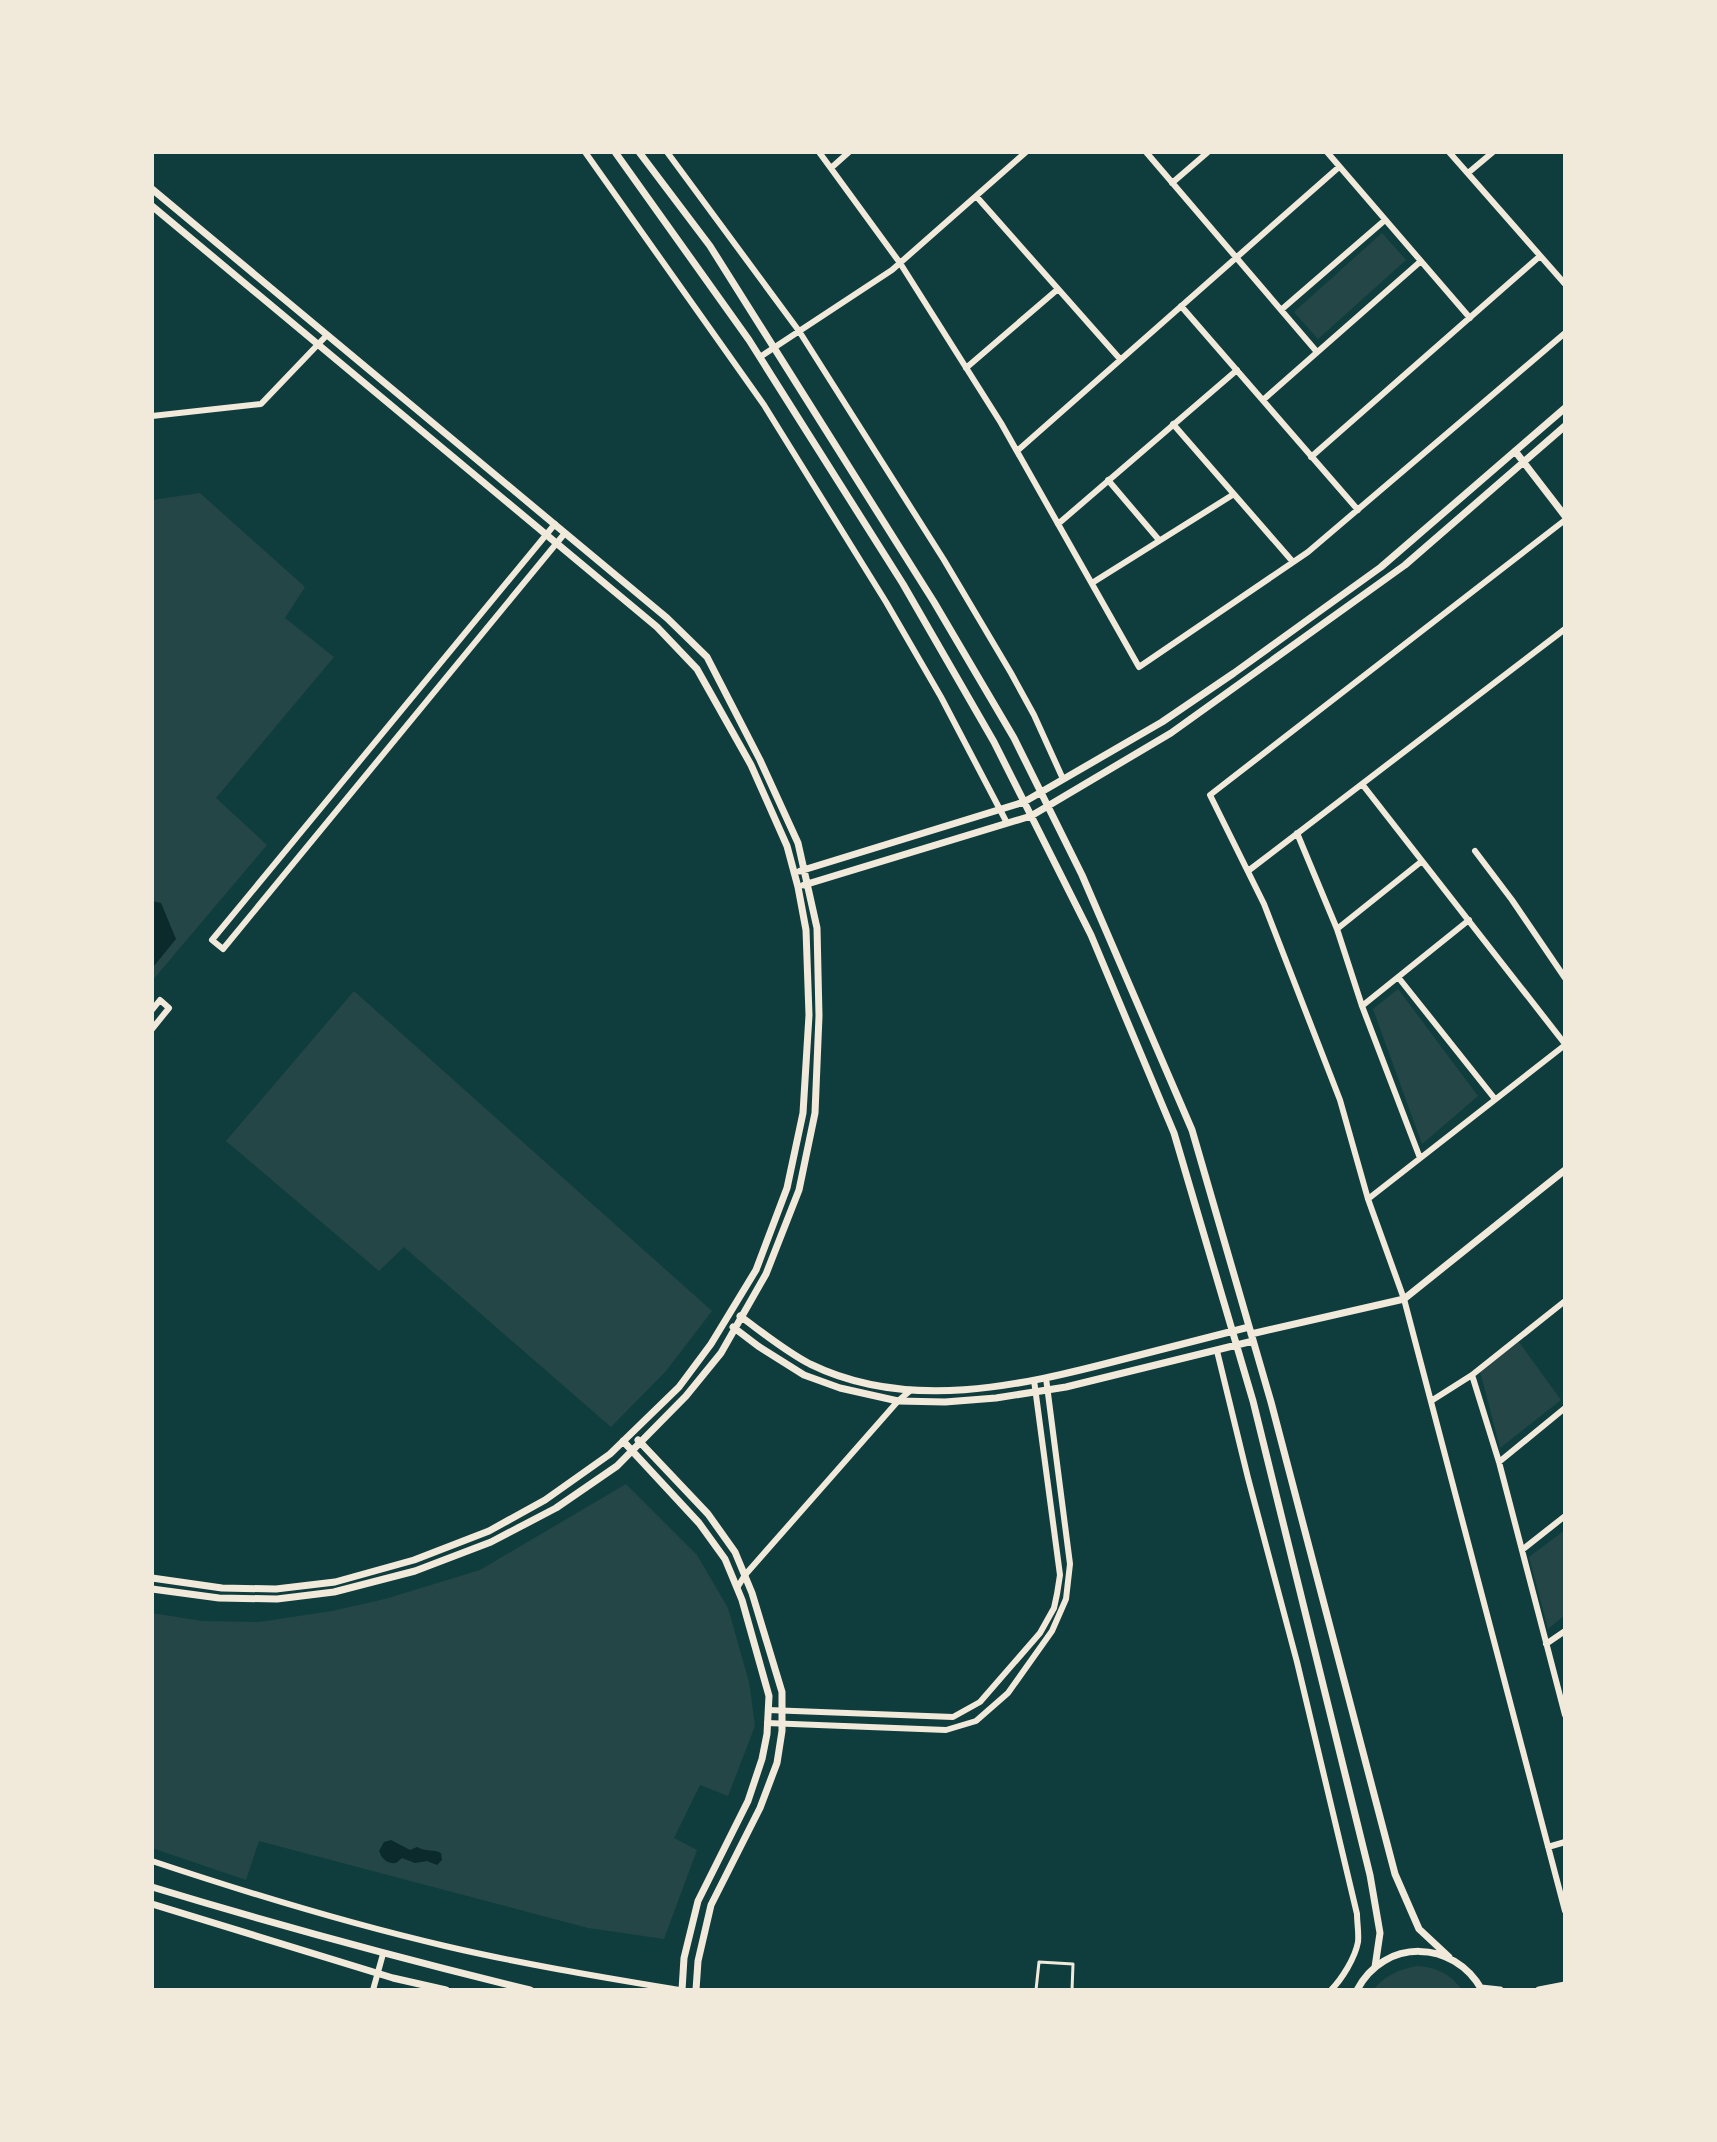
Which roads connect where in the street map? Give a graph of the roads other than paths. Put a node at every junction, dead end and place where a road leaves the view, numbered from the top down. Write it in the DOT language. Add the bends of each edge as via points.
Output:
graph roads {
  1 [pos="585,152"];
  2 [pos="615,152"];
  3 [pos="639,152"];
  4 [pos="667,152"];
  5 [pos="819,152"];
  6 [pos="849,152"];
  7 [pos="1026,152"];
  8 [pos="1146,152"];
  9 [pos="1208,152"];
  10 [pos="1327,152"];
  11 [pos="1449,152"];
  12 [pos="1493,152"];
  13 [pos="1339,167"];
  14 [pos="831,168"];
  15 [pos="1468,173"];
  16 [pos="1172,183"];
  17 [pos="152,189"];
  18 [pos="976,196"];
  19 [pos="152,206"];
  20 [pos="1385,220"];
  21 [pos="1540,256"];
  22 [pos="1236,257"];
  23 [pos="1421,261"];
  24 [pos="900,263"];
  25 [pos="1565,284"];
  26 [pos="1058,289"];
  27 [pos="1181,306"];
  28 [pos="1281,310"];
  29 [pos="1470,318"];
  30 [pos="799,331"];
  31 [pos="1565,333"];
  32 [pos="327,335"];
  33 [pos="318,344"];
  34 [pos="774,347"];
  35 [pos="1317,352"];
  36 [pos="760,357"];
  37 [pos="1120,359"];
  38 [pos="966,368"];
  39 [pos="1237,370"];
  40 [pos="1263,400"];
  41 [pos="1565,408"];
  42 [pos="152,416"];
  43 [pos="1173,424"];
  44 [pos="1565,426"];
  45 [pos="1017,451"];
  46 [pos="1515,451"];
  47 [pos="1311,457"];
  48 [pos="1524,462"];
  49 [pos="1108,480"];
  50 [pos="1234,494"];
  51 [pos="1358,510"];
  52 [pos="1565,518"];
  53 [pos="555,524"];
  54 [pos="1058,524"];
  55 [pos="565,533"];
  56 [pos="546,535"];
  57 [pos="1159,540"];
  58 [pos="557,543"];
  59 [pos="1293,562"];
  60 [pos="1092,583"];
  61 [pos="1565,629"];
  62 [pos="736,712"];
  63 [pos="724,718"];
  64 [pos="1063,779"];
  65 [pos="1362,784"];
  66 [pos="1041,792"];
  67 [pos="1024,802"];
  68 [pos="1048,806"];
  69 [pos="1001,809"];
  70 [pos="1031,816"];
  71 [pos="1007,823"];
  72 [pos="1297,833"];
  73 [pos="1475,851"];
  74 [pos="1422,861"];
  75 [pos="804,870"];
  76 [pos="1248,871"];
  77 [pos="794,873"];
  78 [pos="807,884"];
  79 [pos="798,887"];
  80 [pos="1469,920"];
  81 [pos="1337,929"];
  82 [pos="1398,977"];
  83 [pos="1565,978"];
  84 [pos="1362,1006"];
  85 [pos="152,1011"];
  86 [pos="160,1019"];
  87 [pos="152,1029"];
  88 [pos="1565,1045"];
  89 [pos="1495,1099"];
  90 [pos="1420,1158"];
  91 [pos="1565,1170"];
  92 [pos="1368,1199"];
  93 [pos="1404,1299"];
  94 [pos="1565,1301"];
  95 [pos="732,1309"];
  96 [pos="741,1317"];
  97 [pos="725,1321"];
  98 [pos="735,1328"];
  99 [pos="1232,1332"];
  100 [pos="1251,1334"];
  101 [pos="1236,1346"];
  102 [pos="1217,1351"];
  103 [pos="1472,1375"];
  104 [pos="1046,1378"];
  105 [pos="1034,1380"];
  106 [pos="911,1390"];
  107 [pos="1047,1390"];
  108 [pos="1036,1392"];
  109 [pos="898,1401"];
  110 [pos="1431,1401"];
  111 [pos="1565,1408"];
  112 [pos="631,1433"];
  113 [pos="623,1441"];
  114 [pos="640,1442"];
  115 [pos="632,1451"];
  116 [pos="1499,1462"];
  117 [pos="1565,1516"];
  118 [pos="1522,1550"];
  119 [pos="745,1575"];
  120 [pos="152,1578"];
  121 [pos="737,1588"];
  122 [pos="152,1589"];
  123 [pos="1565,1631"];
  124 [pos="1546,1644"];
  125 [pos="768,1710"];
  126 [pos="782,1710"];
  127 [pos="1565,1715"];
  128 [pos="767,1723"];
  129 [pos="782,1724"];
  130 [pos="1565,1842"];
  131 [pos="1548,1847"];
  132 [pos="152,1861"];
  133 [pos="152,1887"];
  134 [pos="152,1904"];
  135 [pos="1565,1911"];
  136 [pos="383,1954"];
  137 [pos="1449,1957"];
  138 [pos="1375,1967"];
  139 [pos="378,1973"];
  140 [pos="1565,1985"];
  141 [pos="1482,1989"];
  142 [pos="373,1990"];
  143 [pos="446,1990"];
  144 [pos="530,1990"];
  145 [pos="681,1990"];
  146 [pos="696,1990"];
  147 [pos="1036,1990"];
  148 [pos="1072,1990"];
  149 [pos="1331,1990"];
  150 [pos="1357,1990"];
  151 [pos="1500,1990"];
  152 [pos="1539,1990"];
  1 -- 69 [label="street" via="764,405 886,602"];
  2 -- 36 [label="street"];
  3 -- 34 [label="street" via="710,246"];
  4 -- 30 [label="street"];
  5 -- 14 [label="street"];
  6 -- 14 [label="street"];
  7 -- 18 [label="street"];
  8 -- 16 [label="street"];
  9 -- 16 [label="street"];
  10 -- 13 [label="street"];
  11 -- 15 [label="street"];
  12 -- 15 [label="street"];
  13 -- 20 [label="street"];
  13 -- 22 [label="street"];
  14 -- 24 [label="street"];
  15 -- 21 [label="street"];
  16 -- 22 [label="street"];
  17 -- 32 [label="street"];
  18 -- 24 [label="street"];
  18 -- 26 [label="street"];
  19 -- 33 [label="street"];
  20 -- 23 [label="street"];
  20 -- 28 [label="street"];
  21 -- 25 [label="street"];
  21 -- 29 [label="street"];
  22 -- 27 [label="street"];
  22 -- 28 [label="street"];
  23 -- 29 [label="street"];
  23 -- 35 [label="street"];
  24 -- 30 [label="street"];
  24 -- 38 [label="street"];
  26 -- 37 [label="street"];
  26 -- 38 [label="street"];
  27 -- 37 [label="street"];
  27 -- 39 [label="street"];
  28 -- 35 [label="street"];
  29 -- 47 [label="street"];
  30 -- 34 [label="street"];
  30 -- 64 [label="street" via="990,635"];
  31 -- 51 [label="street"];
  32 -- 33 [label="street"];
  32 -- 53 [label="street"];
  33 -- 42 [label="street" via="261,404"];
  33 -- 56 [label="street"];
  34 -- 36 [label="street"];
  34 -- 66 [label="street" via="934,602"];
  35 -- 40 [label="street"];
  36 -- 67 [label="street" via="903,584"];
  37 -- 45 [label="street"];
  38 -- 45 [label="street"];
  39 -- 40 [label="street"];
  39 -- 43 [label="street"];
  40 -- 47 [label="street"];
  41 -- 46 [label="street"];
  43 -- 49 [label="street"];
  43 -- 50 [label="street"];
  44 -- 48 [label="street"];
  45 -- 54 [label="street"];
  46 -- 48 [label="street"];
  46 -- 64 [label="street" via="1344,594 1162,722"];
  47 -- 51 [label="street"];
  48 -- 52 [label="street"];
  48 -- 68 [label="street" via="1405,565 1171,733"];
  49 -- 54 [label="street"];
  49 -- 57 [label="street"];
  50 -- 57 [label="street"];
  50 -- 59 [label="street"];
  51 -- 59 [label="street"];
  52 -- 76 [label="street" via="1210,795"];
  53 -- 55 [label="street"];
  53 -- 56 [label="street"];
  54 -- 60 [label="street"];
  55 -- 58 [label="street"];
  55 -- 62 [label="street" via="707,657"];
  56 -- 58 [label="street"];
  56 -- 58 [label="street" via="212,940 223,949"];
  57 -- 60 [label="street"];
  58 -- 63 [label="street" via="657,627 697,669"];
  59 -- 60 [label="street" via="1139,667"];
  61 -- 65 [label="street"];
  62 -- 63 [label="street"];
  62 -- 75 [label="street" via="798,843"];
  63 -- 77 [label="street" via="751,765"];
  64 -- 66 [label="street"];
  65 -- 72 [label="street"];
  65 -- 74 [label="street"];
  66 -- 67 [label="street"];
  66 -- 68 [label="street"];
  67 -- 69 [label="street"];
  67 -- 70 [label="street"];
  68 -- 70 [label="street"];
  68 -- 100 [label="street" via="1192,1130"];
  69 -- 71 [label="street"];
  69 -- 75 [label="street"];
  70 -- 71 [label="street"];
  70 -- 99 [label="street" via="1091,935 1174,1133"];
  71 -- 78 [label="street"];
  72 -- 76 [label="street"];
  72 -- 81 [label="street"];
  73 -- 83 [label="street"];
  74 -- 80 [label="street"];
  74 -- 81 [label="street"];
  75 -- 77 [label="street"];
  75 -- 78 [label="street"];
  76 -- 92 [label="street" via="1340,1100"];
  77 -- 79 [label="street"];
  78 -- 79 [label="street"];
  78 -- 96 [label="street" via="817,928 815,1113 799,1190 766,1274"];
  79 -- 95 [label="street" via="806,930 809,1015 803,1113 787,1188 756,1270"];
  80 -- 82 [label="street"];
  80 -- 88 [label="street"];
  81 -- 84 [label="street"];
  82 -- 84 [label="street"];
  82 -- 89 [label="street"];
  84 -- 90 [label="street"];
  85 -- 86 [label="street"];
  85 -- 86 [label="street" via="160,1000 169,1008"];
  86 -- 87 [label="street"];
  88 -- 89 [label="street"];
  89 -- 90 [label="street"];
  90 -- 92 [label="street"];
  91 -- 93 [label="street"];
  92 -- 93 [label="street"];
  93 -- 100 [label="street"];
  93 -- 110 [label="street"];
  94 -- 103 [label="street"];
  95 -- 96 [label="street"];
  95 -- 97 [label="street"];
  96 -- 98 [label="street"];
  96 -- 106 [label="street" via="809,1363 843,1377"];
  97 -- 98 [label="street"];
  97 -- 112 [label="street" via="679,1387"];
  98 -- 109 [label="street" via="804,1375"];
  98 -- 114 [label="street" via="686,1396"];
  99 -- 100 [label="street"];
  99 -- 101 [label="street"];
  99 -- 104 [label="street"];
  100 -- 101 [label="street"];
  100 -- 137 [label="street" via="1395,1874 1419,1929"];
  101 -- 102 [label="street"];
  101 -- 138 [label="street" via="1370,1875 1380,1933"];
  102 -- 107 [label="street"];
  102 -- 149 [label="street" via="1357,1914 1356,1950"];
  103 -- 110 [label="street"];
  103 -- 116 [label="street"];
  104 -- 105 [label="street"];
  104 -- 107 [label="street"];
  105 -- 106 [label="street" via="994,1388"];
  105 -- 108 [label="street"];
  106 -- 109 [label="street"];
  107 -- 108 [label="street"];
  107 -- 129 [label="street" via="1070,1564 1066,1599 1052,1631 1008,1693 976,1721 946,1730"];
  108 -- 109 [label="street" via="945,1402"];
  108 -- 126 [label="street" via="1060,1575 1054,1608 1040,1633 980,1702 953,1717"];
  109 -- 119 [label="street"];
  110 -- 131 [label="street"];
  111 -- 116 [label="street"];
  112 -- 113 [label="street"];
  112 -- 114 [label="street"];
  113 -- 115 [label="street"];
  113 -- 120 [label="street" via="535,1505 489,1531 414,1560 335,1582 276,1589"];
  114 -- 115 [label="street"];
  114 -- 119 [label="street" via="708,1514"];
  115 -- 121 [label="street" via="699,1523 725,1559"];
  115 -- 122 [label="street" via="556,1508 491,1542 415,1571 334,1592 277,1599"];
  116 -- 118 [label="street"];
  117 -- 118 [label="street"];
  118 -- 124 [label="street"];
  119 -- 121 [label="street"];
  119 -- 126 [label="street" via="782,1692"];
  121 -- 125 [label="street" via="769,1696"];
  123 -- 124 [label="street"];
  124 -- 127 [label="street"];
  125 -- 126 [label="street"];
  125 -- 128 [label="street"];
  126 -- 129 [label="street"];
  128 -- 129 [label="street"];
  128 -- 145 [label="street" via="748,1801 698,1901"];
  129 -- 146 [label="street" via="777,1763 760,1808 711,1905"];
  130 -- 131 [label="street"];
  131 -- 135 [label="street"];
  132 -- 145 [label="street" via="340,1920 448,1947"];
  133 -- 136 [label="street"];
  134 -- 139 [label="street"];
  136 -- 139 [label="street"];
  136 -- 144 [label="street"];
  137 -- 138 [label="street" via="1425,1951 1398,1954"];
  137 -- 141 [label="street"];
  138 -- 150 [label="street"];
  139 -- 142 [label="street"];
  139 -- 143 [label="street"];
  140 -- 152 [label="street"];
  141 -- 151 [label="street"];
  147 -- 148 [label="lane" via="1039,1962 1073,1964"];
}
